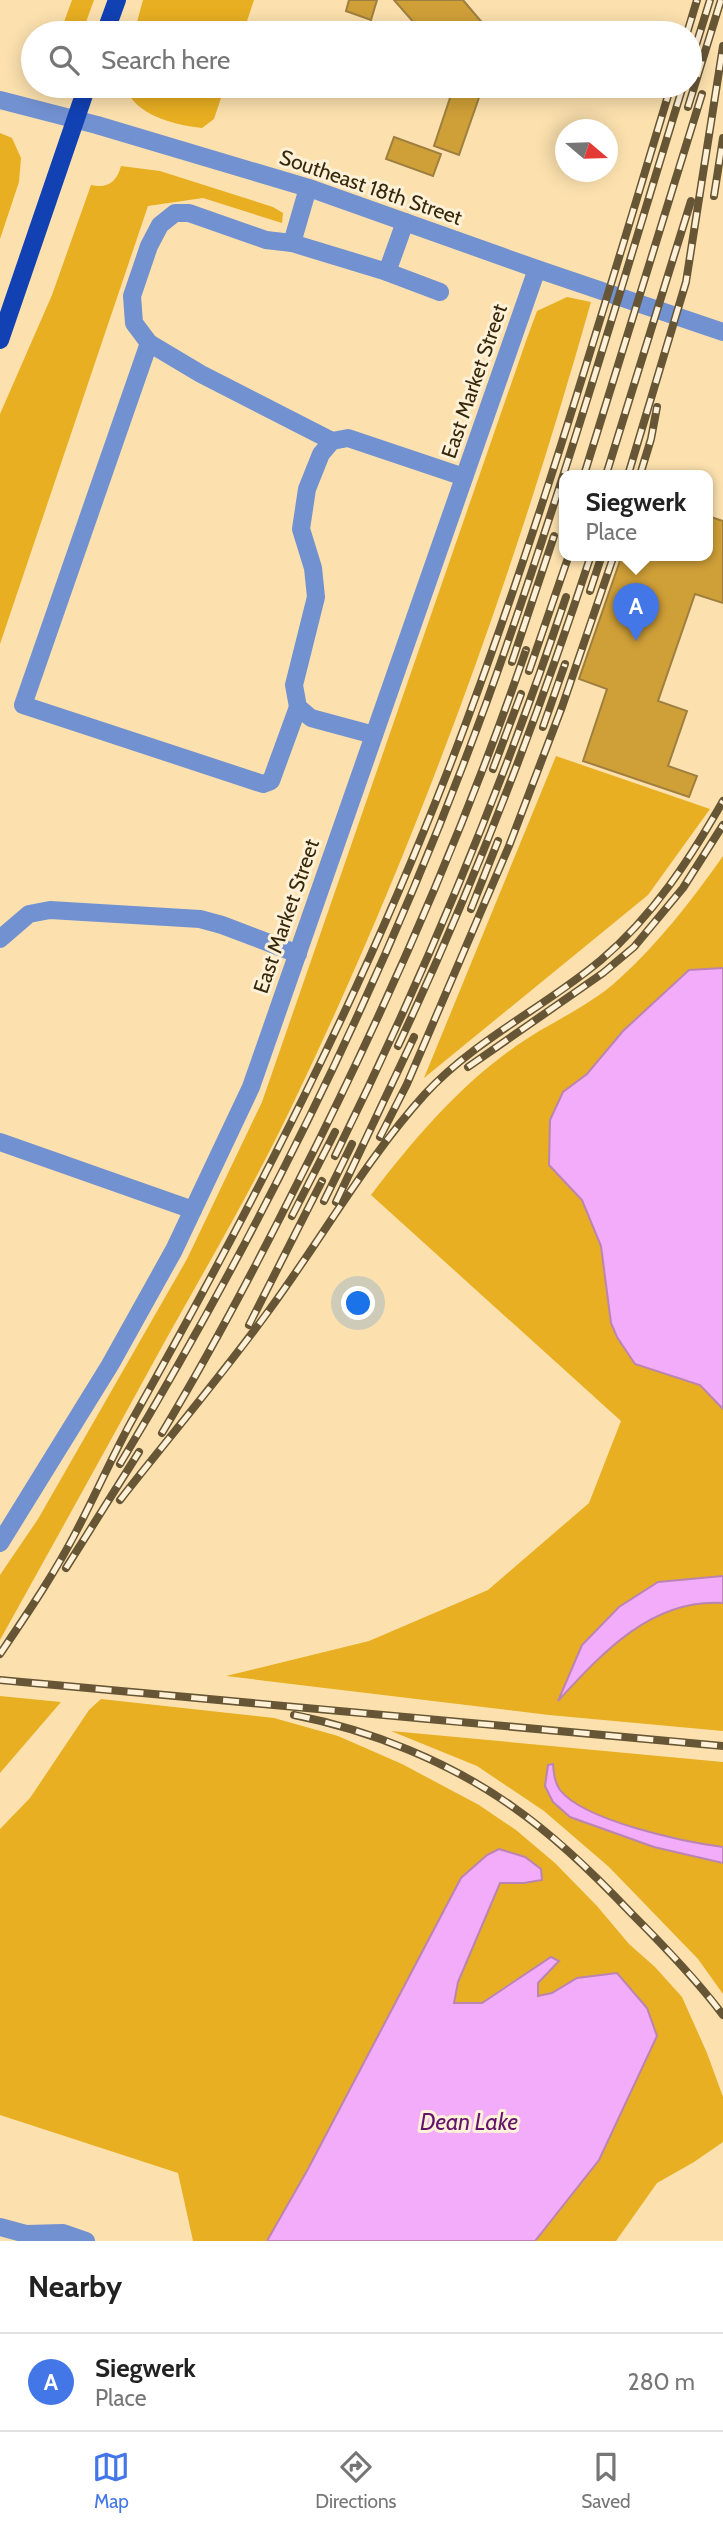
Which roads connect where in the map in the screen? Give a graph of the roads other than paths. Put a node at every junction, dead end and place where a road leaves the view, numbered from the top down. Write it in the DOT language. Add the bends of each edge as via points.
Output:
graph roads {
  1 [pos="117,0"];
  2 [pos="109,21"];
  3 [pos="83,98"];
  4 [pos="0,100"];
  5 [pos="75,120"];
  6 [pos="308,188"];
  7 [pos="405,222"];
  8 [pos="292,243"];
  9 [pos="537,269"];
  10 [pos="387,272"];
  11 [pos="440,292"];
  12 [pos="723,332"];
  13 [pos="0,340"];
  14 [pos="149,343"];
  15 [pos="332,441"];
  16 [pos="464,477"];
  17 [pos="298,707"];
  18 [pos="374,735"];
  19 [pos="0,939"];
  20 [pos="298,954"];
  21 [pos="0,1142"];
  22 [pos="193,1210"];
  23 [pos="0,1543"];
  24 [pos="0,2227"];
  25 [pos="86,2241"];
  1 -- 2 [label="main road"];
  3 -- 5 [label="main road"];
  4 -- 5 [label="street, Southeast 18th Street"];
  5 -- 6 [label="street, Southeast 18th Street"];
  5 -- 13 [label="main road"];
  6 -- 7 [label="street, Southeast 18th Street"];
  6 -- 8 [label="street"];
  7 -- 9 [label="street, Southeast 18th Street"];
  7 -- 10 [label="street"];
  8 -- 10 [label="street"];
  8 -- 14 [label="street" via="265,240 189,213 175,213 160,225 149,246 132,296 134,323"];
  9 -- 12 [label="street, Southeast 18th Street"];
  9 -- 16 [label="street, East Market Street"];
  10 -- 11 [label="street"];
  14 -- 15 [label="street"];
  14 -- 17 [label="street" via="23,705 263,784 271,781"];
  15 -- 16 [label="street" via="348,438"];
  15 -- 17 [label="street" via="321,454 307,489 301,529 316,597 295,685"];
  16 -- 18 [label="street, East Market Street"];
  17 -- 18 [label="street" via="311,718"];
  18 -- 20 [label="street, East Market Street"];
  19 -- 20 [label="street" via="29,914 50,910 200,919"];
  20 -- 22 [label="street, East Market Street" via="251,1087"];
  21 -- 22 [label="street"];
  22 -- 23 [label="street, East Market Street" via="110,1365"];
  24 -- 25 [label="street" via="26,2234 63,2233"];
}
